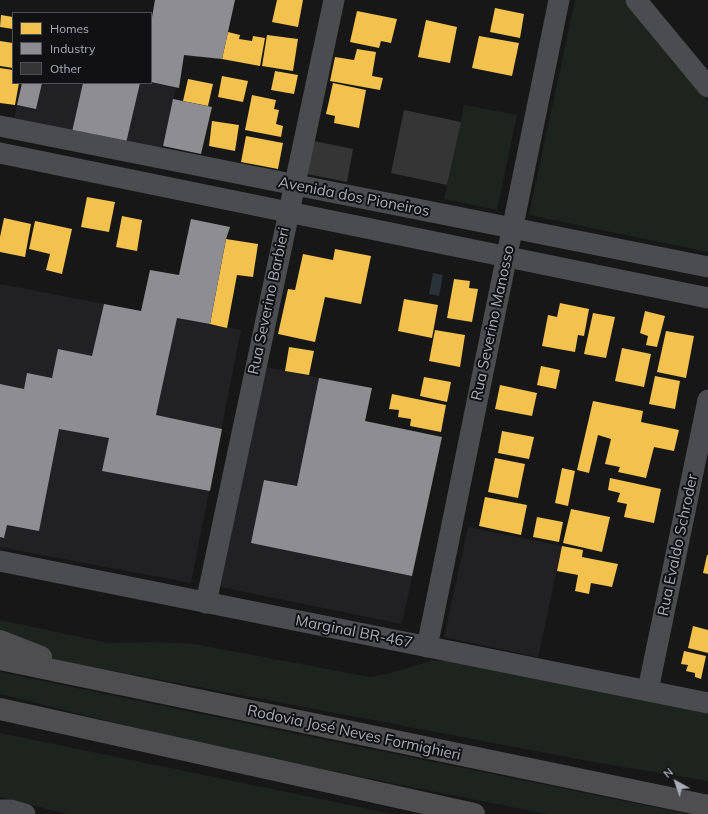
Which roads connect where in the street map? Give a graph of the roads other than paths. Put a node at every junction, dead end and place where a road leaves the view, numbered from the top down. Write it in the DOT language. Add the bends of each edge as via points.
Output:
graph roads {
  1 [pos="334,0"];
  2 [pos="559,0"];
  3 [pos="636,0"];
  4 [pos="708,87"];
  5 [pos="0,126"];
  6 [pos="65,139"];
  7 [pos="0,153"];
  8 [pos="60,165"];
  9 [pos="192,165"];
  10 [pos="294,184"];
  11 [pos="188,191"];
  12 [pos="288,212"];
  13 [pos="512,228"];
  14 [pos="506,258"];
  15 [pos="708,266"];
  16 [pos="708,298"];
  17 [pos="708,400"];
  18 [pos="0,562"];
  19 [pos="206,603"];
  20 [pos="0,641"];
  21 [pos="427,647"];
  22 [pos="0,659"];
  23 [pos="90,679"];
  24 [pos="648,690"];
  25 [pos="708,703"];
  26 [pos="6,712"];
  27 [pos="708,806"];
  28 [pos="474,814"];
  1 -- 10 [label="street, Rua Severino Barbieri"];
  2 -- 13 [label="street, Rua Severino Manosso"];
  3 -- 4 [label="street"];
  5 -- 6 [label="street, Avenida dos Pioneiros"];
  6 -- 8 [label="street"];
  6 -- 9 [label="street, Avenida dos Pioneiros"];
  7 -- 8 [label="street, Avenida dos Pioneiros"];
  8 -- 11 [label="street, Avenida dos Pioneiros"];
  9 -- 10 [label="street, Avenida dos Pioneiros"];
  9 -- 11 [label="street"];
  10 -- 12 [label="street, Rua Severino Barbieri"];
  10 -- 13 [label="street, Avenida dos Pioneiros"];
  11 -- 12 [label="street, Avenida dos Pioneiros"];
  12 -- 14 [label="street, Avenida dos Pioneiros"];
  12 -- 19 [label="street, Rua Severino Barbieri"];
  13 -- 14 [label="street, Rua Severino Manosso"];
  13 -- 15 [label="street, Avenida dos Pioneiros"];
  14 -- 16 [label="street, Avenida dos Pioneiros"];
  14 -- 21 [label="street, Rua Severino Manosso"];
  17 -- 24 [label="street, Rua Evaldo Schroder"];
  18 -- 19 [label="street, Marginal BR-467"];
  19 -- 21 [label="street, Marginal BR-467"];
  20 -- 23 [label="highway"];
  21 -- 24 [label="street, Marginal BR-467"];
  22 -- 23 [label="highway, Rodovia José Neves Formighieri"];
  23 -- 27 [label="highway, Rodovia José Neves Formighieri"];
  24 -- 25 [label="street, Marginal BR-467"];
  26 -- 28 [label="highway"];
}
